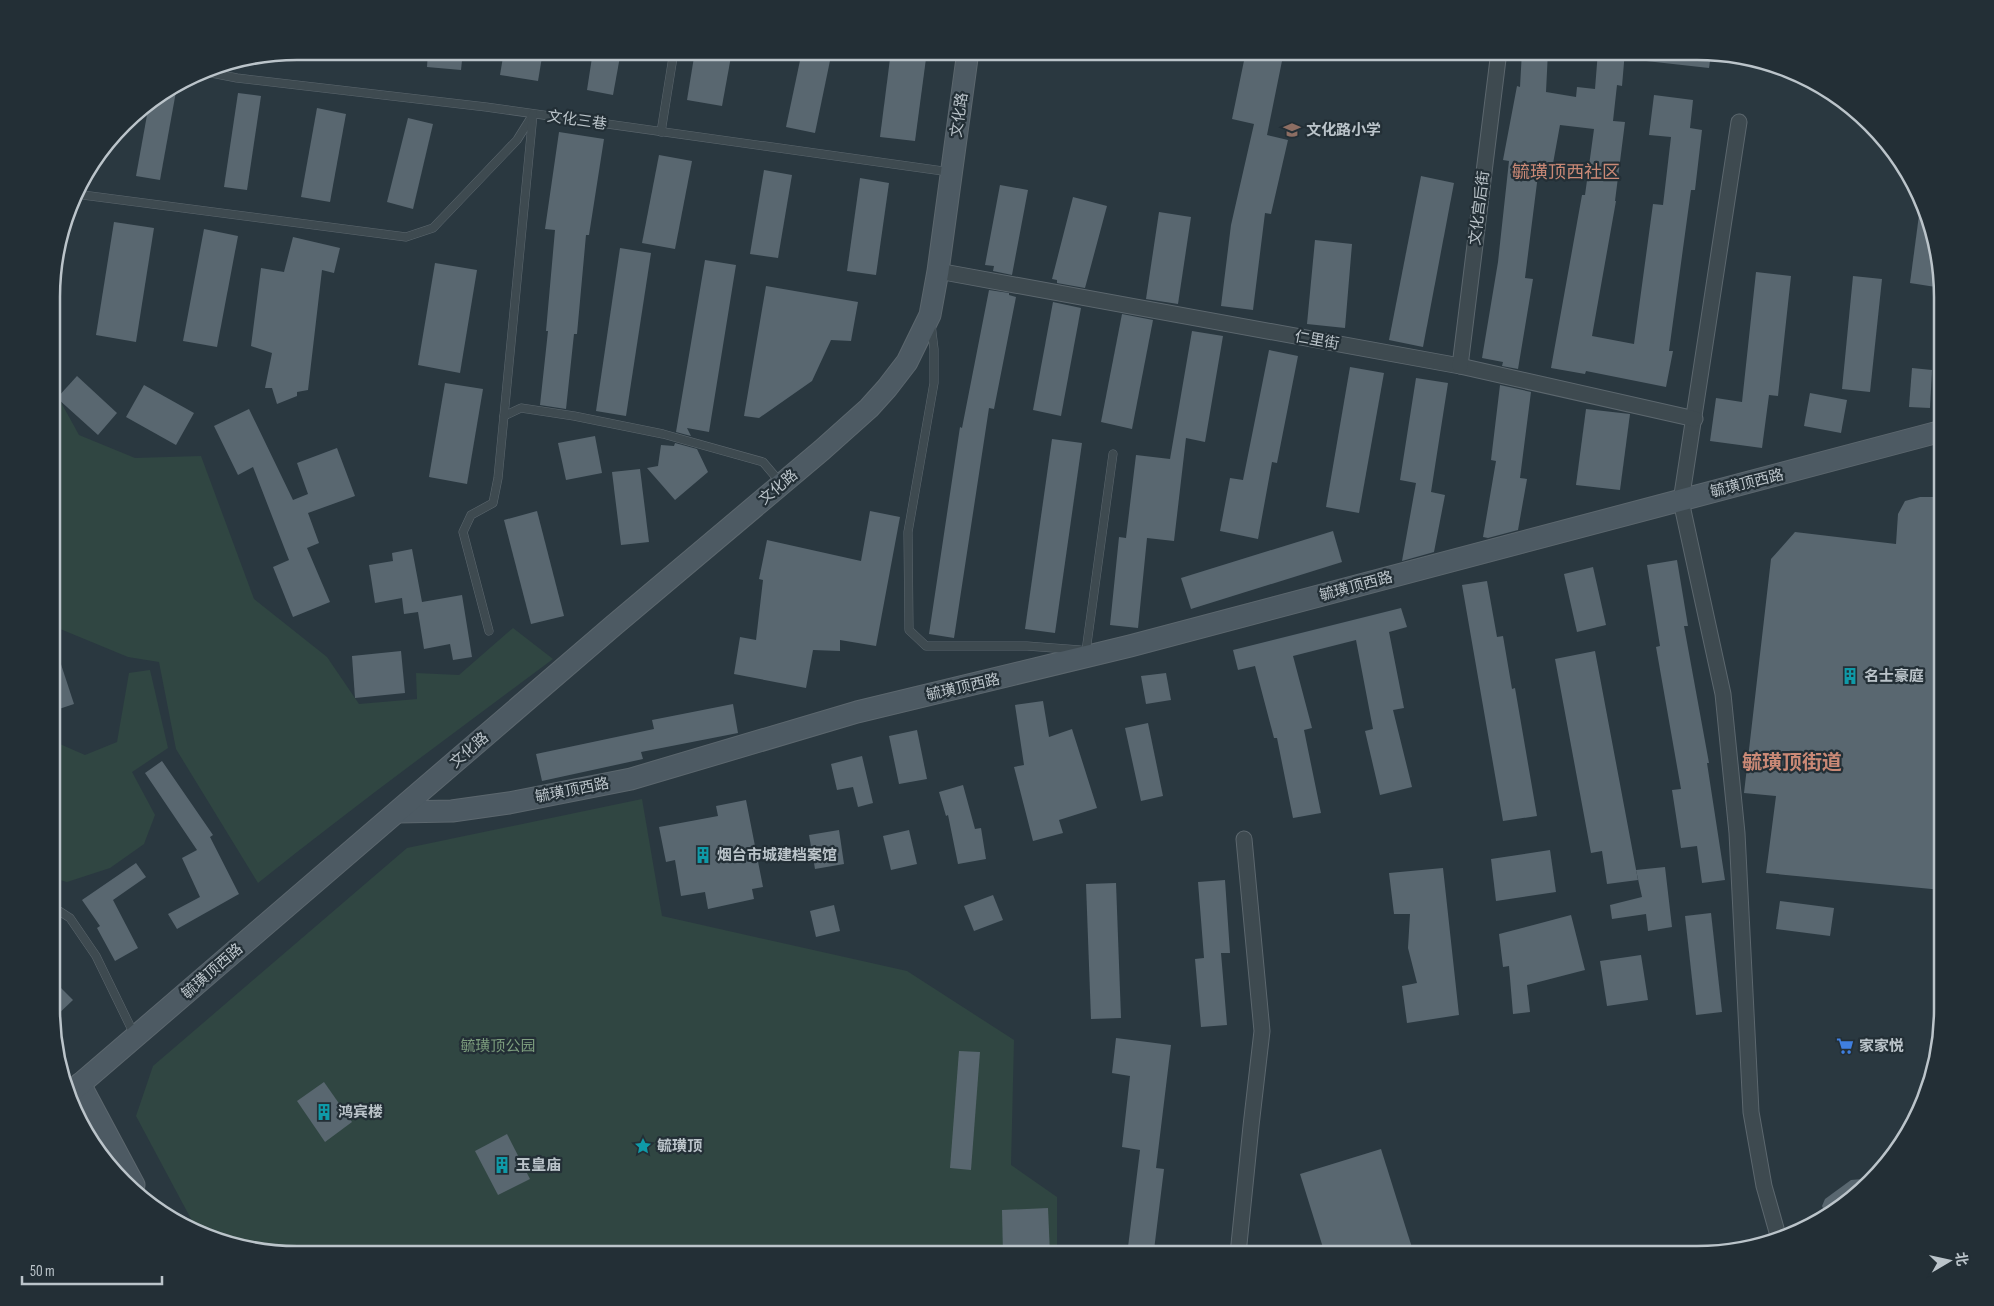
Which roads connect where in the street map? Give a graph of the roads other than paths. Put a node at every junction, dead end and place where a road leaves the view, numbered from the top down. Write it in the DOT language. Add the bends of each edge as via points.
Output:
graph roads {
  1 [pos="673,60"];
  2 [pos="967,60"];
  3 [pos="1498,60"];
  4 [pos="217,74"];
  5 [pos="534,114"];
  6 [pos="1739,122"];
  7 [pos="661,132"];
  8 [pos="952,173"];
  9 [pos="83,195"];
  10 [pos="938,271"];
  11 [pos="930,315"];
  12 [pos="1460,366"];
  13 [pos="504,416"];
  14 [pos="1695,419"];
  15 [pos="1934,433"];
  16 [pos="1113,454"];
  17 [pos="782,484"];
  18 [pos="1681,500"];
  19 [pos="489,631"];
  20 [pos="1130,646"];
  21 [pos="1086,651"];
  22 [pos="398,812"];
  23 [pos="1244,839"];
  24 [pos="60,912"];
  25 [pos="135,1036"];
  26 [pos="76,1088"];
  27 [pos="129,1177"];
  28 [pos="1777,1232"];
  29 [pos="1239,1246"];
  1 -- 7 [label="lane"];
  2 -- 8 [label="street, 文化路"];
  3 -- 12 [label="street, 文化宫后街"];
  4 -- 5 [label="lane, 文化三巷"];
  5 -- 7 [label="lane, 文化三巷"];
  5 -- 9 [label="lane" via="517,140 433,228 406,237"];
  5 -- 13 [label="lane"];
  6 -- 14 [label="street"];
  7 -- 8 [label="lane, 文化三巷"];
  8 -- 10 [label="street, 文化路"];
  10 -- 11 [label="street, 文化路"];
  10 -- 12 [label="street, 仁里街"];
  11 -- 17 [label="street, 文化路" via="907,362 881,395"];
  11 -- 21 [label="lane" via="934,383 908,532 909,630 926,646 1027,646"];
  12 -- 14 [label="street, 仁里街"];
  13 -- 17 [label="lane" via="521,408 663,434 763,462"];
  13 -- 19 [label="lane" via="493,503 471,515 463,532"];
  14 -- 18 [label="street"];
  15 -- 18 [label="street, 毓璜顶西路"];
  16 -- 21 [label="lane"];
  17 -- 22 [label="street, 文化路"];
  18 -- 20 [label="street, 毓璜顶西路"];
  18 -- 28 [label="street" via="1723,694 1737,833 1751,1112 1764,1186"];
  20 -- 21 [label="lane"];
  20 -- 22 [label="street, 毓璜顶西路" via="857,712 631,779 452,811"];
  22 -- 25 [label="street, 毓璜顶西路"];
  23 -- 29 [label="street" via="1262,1031"];
  24 -- 25 [label="lane" via="70,918 96,956"];
  25 -- 26 [label="street, 毓璜顶西路"];
  26 -- 27 [label="street"];
}
